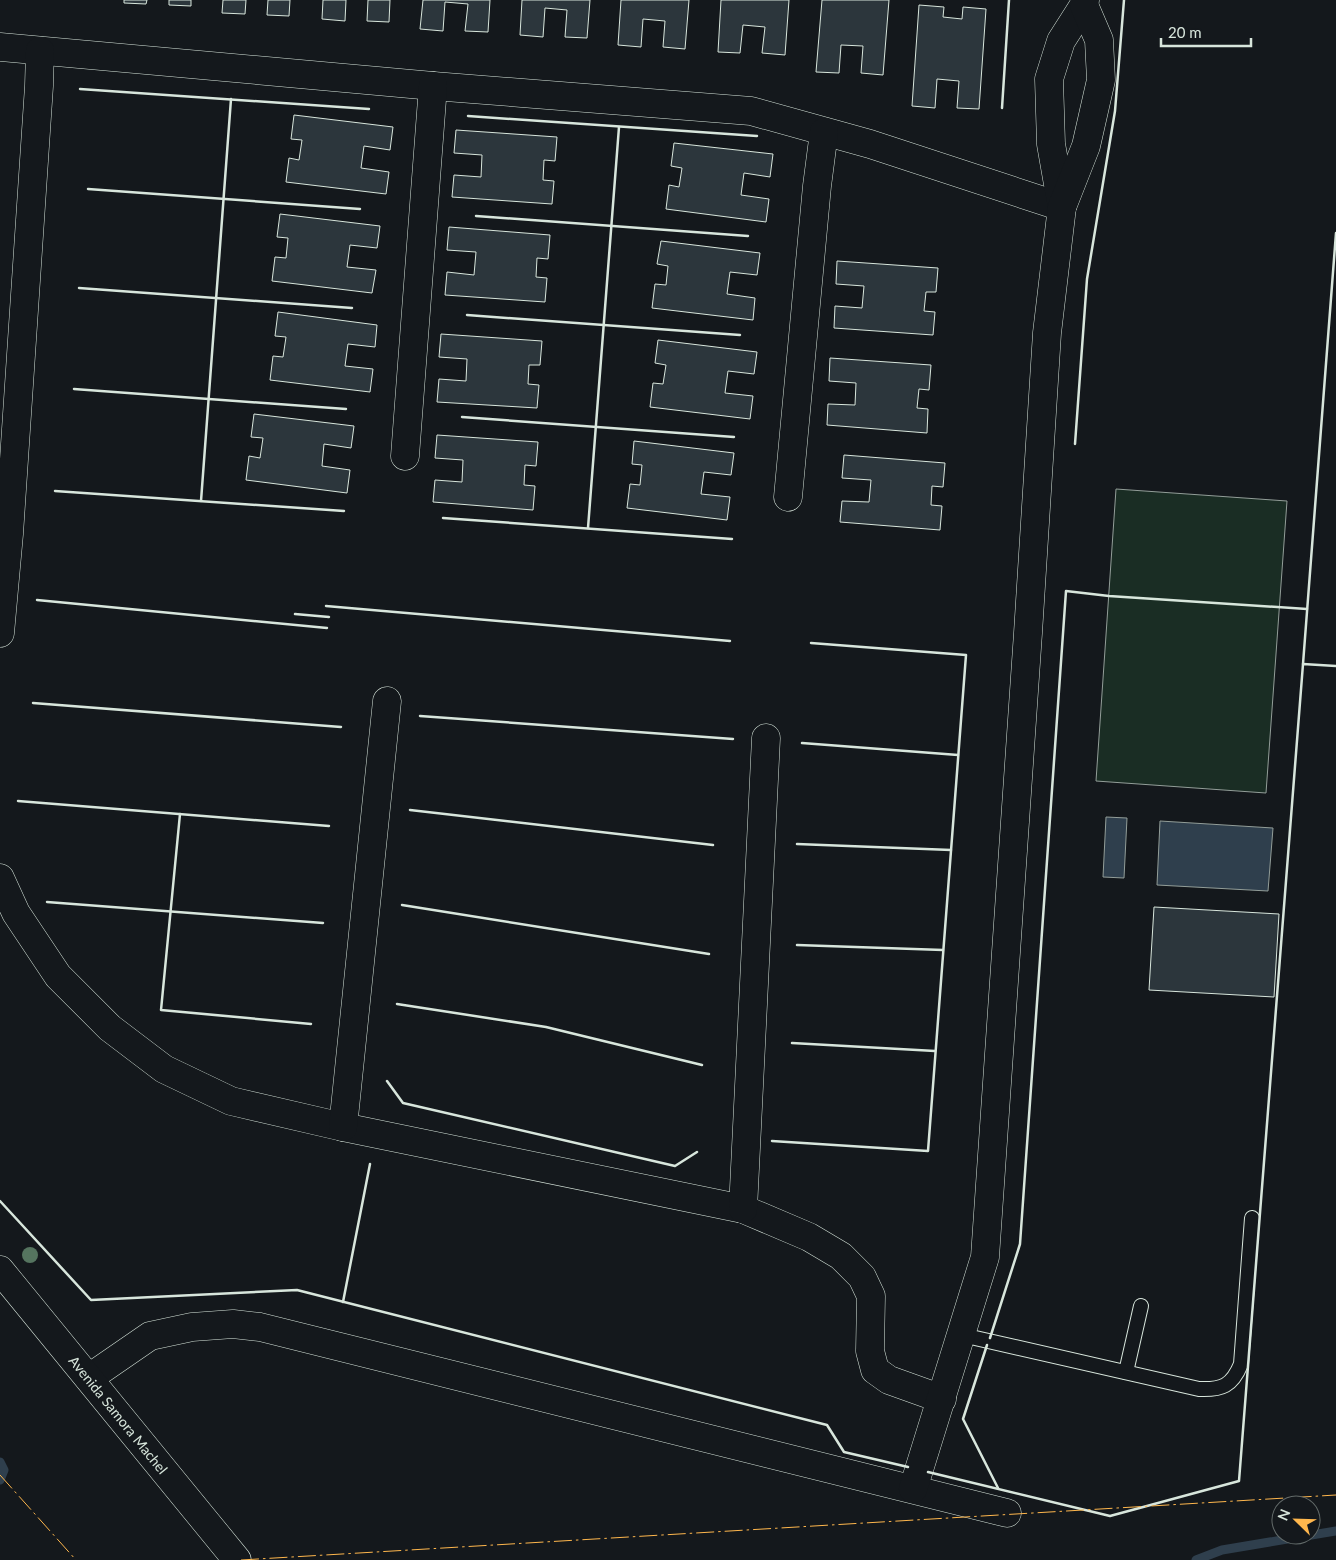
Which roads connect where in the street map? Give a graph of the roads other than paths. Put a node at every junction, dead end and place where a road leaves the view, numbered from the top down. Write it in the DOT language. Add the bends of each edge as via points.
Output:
graph roads {
  1 [pos="1085,2"];
  2 [pos="0,47"];
  3 [pos="40,51"];
  4 [pos="433,86"];
  5 [pos="824,132"];
  6 [pos="1062,207"];
  7 [pos="405,456"];
  8 [pos="788,497"];
  9 [pos="0,633"];
  10 [pos="387,701"];
  11 [pos="766,738"];
  12 [pos="0,878"];
  13 [pos="344,1127"];
  14 [pos="743,1209"];
  15 [pos="1252,1218"];
  16 [pos="0,1270"];
  17 [pos="1141,1306"];
  18 [pos="962,1335"];
  19 [pos="1126,1372"];
  20 [pos="89,1378"];
  21 [pos="942,1399"];
  22 [pos="913,1490"];
  23 [pos="1007,1513"];
  24 [pos="237,1560"];
  1 -- 6 [label="street" via="1099,40 1101,80 1086,146"];
  1 -- 6 [label="street" via="1061,41 1049,79 1051,144"];
  2 -- 3 [label="street"];
  3 -- 4 [label="street"];
  3 -- 9 [label="street"];
  4 -- 5 [label="street" via="751,112"];
  4 -- 7 [label="street"];
  5 -- 6 [label="street"];
  5 -- 8 [label="street"];
  6 -- 18 [label="street" via="1046,333 985,1257"];
  10 -- 13 [label="street"];
  11 -- 14 [label="street"];
  12 -- 13 [label="street" via="16,913 58,976 110,1028 164,1069 230,1100"];
  13 -- 14 [label="street"];
  14 -- 21 [label="street" via="809,1237 841,1256 862,1277 871,1296 870,1350 875,1370 889,1380"];
  15 -- 19 [label="lane" via="1241,1364 1235,1377 1213,1390"];
  16 -- 20 [label="street, Avenida Samora Machel"];
  17 -- 19 [label="lane"];
  18 -- 19 [label="lane"];
  18 -- 21 [label="street"];
  20 -- 22 [label="street" via="150,1336 192,1327 233,1324 260,1327"];
  20 -- 24 [label="street, Avenida Samora Machel"];
  21 -- 22 [label="street"];
  22 -- 23 [label="street"];
}
